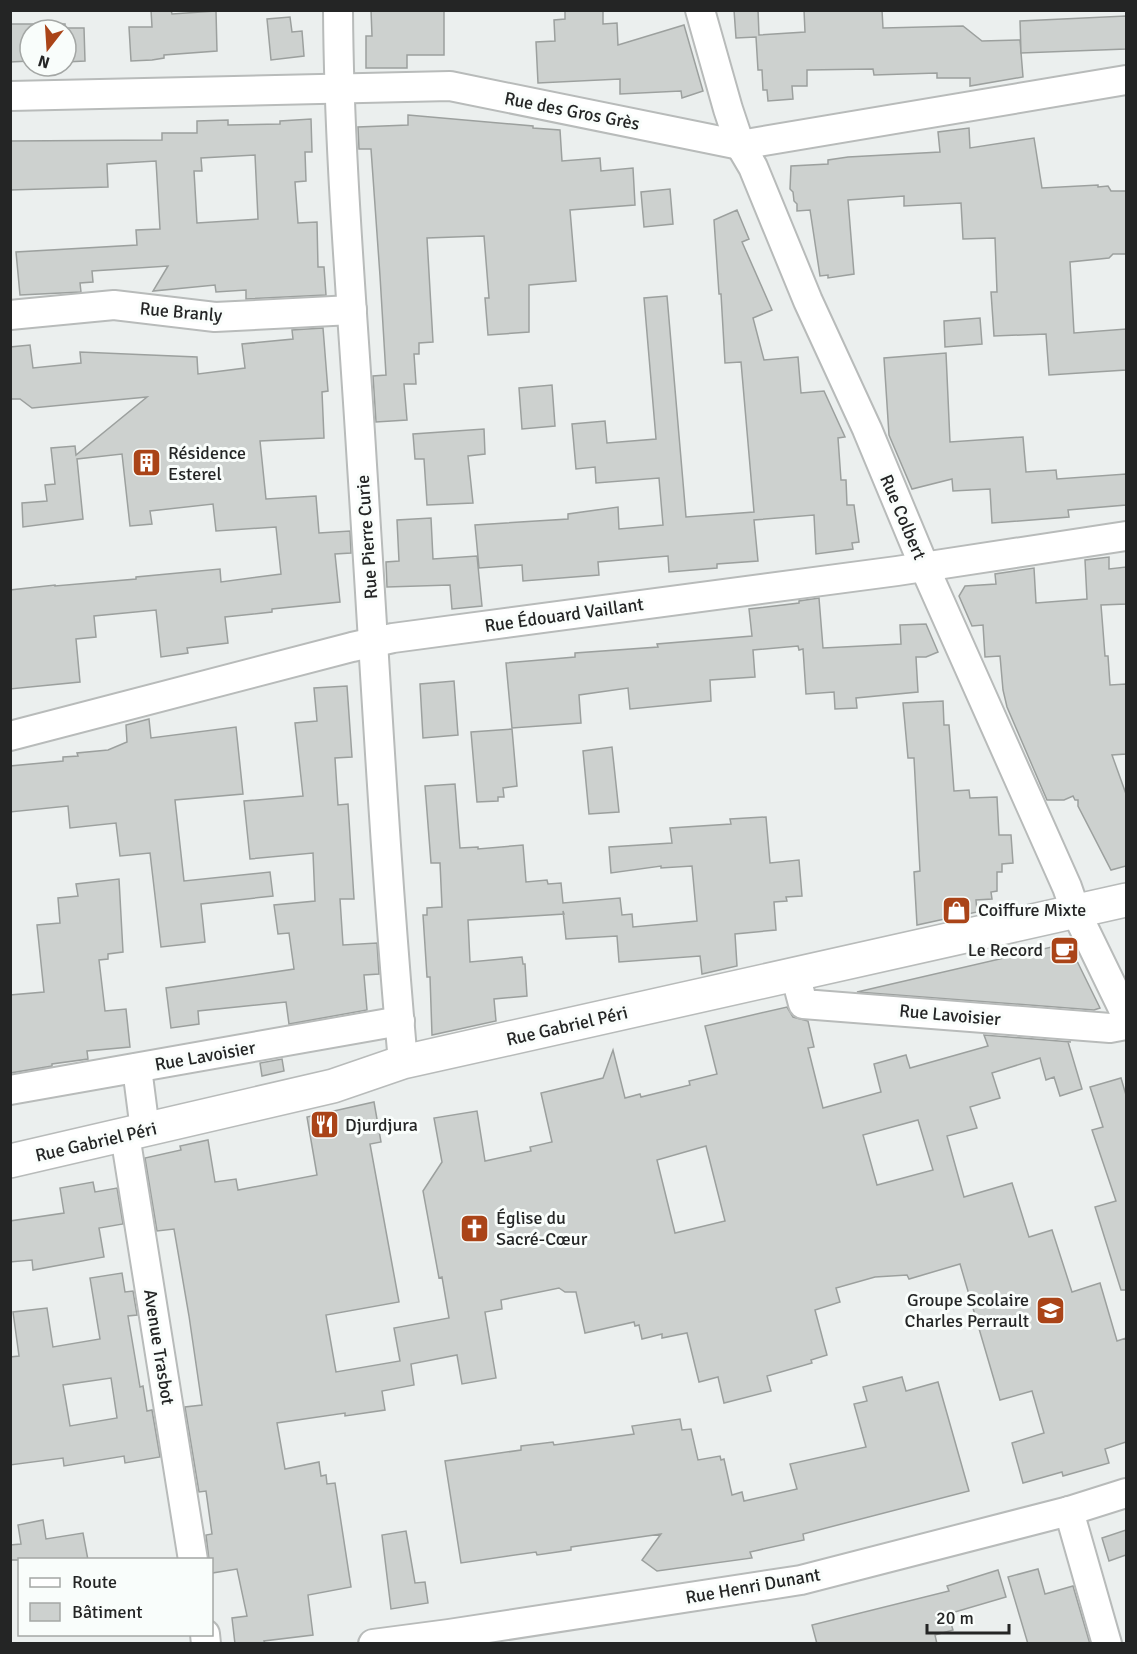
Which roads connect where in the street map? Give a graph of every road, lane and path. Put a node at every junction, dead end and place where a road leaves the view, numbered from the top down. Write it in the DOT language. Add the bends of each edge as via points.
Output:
graph roads {
  1 [pos="338,10"];
  2 [pos="700,10"];
  3 [pos="1126,81"];
  4 [pos="340,89"];
  5 [pos="10,96"];
  6 [pos="741,145"];
  7 [pos="352,310"];
  8 [pos="10,315"];
  9 [pos="1126,536"];
  10 [pos="924,566"];
  11 [pos="373,642"];
  12 [pos="10,735"];
  13 [pos="1126,900"];
  14 [pos="1075,910"];
  15 [pos="795,974"];
  16 [pos="1126,1015"];
  17 [pos="400,1021"];
  18 [pos="1126,1025"];
  19 [pos="404,1062"];
  20 [pos="136,1068"];
  21 [pos="10,1090"];
  22 [pos="135,1132"];
  23 [pos="10,1161"];
  24 [pos="1126,1493"];
  25 [pos="1069,1511"];
  26 [pos="193,1558"];
  27 [pos="373,1644"];
  28 [pos="1107,1644"];
  1 -- 4 [label="street, Rue Pierre Curie"];
  2 -- 6 [label="street, Rue Colbert"];
  3 -- 6 [label="street, Rue des Gros Grès"];
  4 -- 5 [label="street, Rue des Gros Grès"];
  4 -- 6 [label="street, Rue des Gros Grès" via="450,86"];
  4 -- 7 [label="street, Rue Pierre Curie"];
  6 -- 10 [label="street, Rue Colbert"];
  7 -- 8 [label="street, Rue Branly" via="215,317 114,305"];
  7 -- 11 [label="street, Rue Pierre Curie"];
  9 -- 10 [label="street, Rue Édouard Vaillant"];
  10 -- 11 [label="street, Rue Édouard Vaillant"];
  10 -- 14 [label="street, Rue Colbert"];
  11 -- 12 [label="street, Rue Édouard Vaillant"];
  11 -- 17 [label="street, Rue Pierre Curie"];
  13 -- 14 [label="main road, Rue Gabriel Péri"];
  14 -- 15 [label="main road, Rue Gabriel Péri"];
  14 -- 16 [label="street, Rue Colbert"];
  15 -- 18 [label="street, Rue Lavoisier" via="803,1004 1110,1028"];
  15 -- 19 [label="main road, Rue Gabriel Péri"];
  17 -- 19 [label="street, Rue Pierre Curie"];
  17 -- 20 [label="street, Rue Lavoisier"];
  19 -- 22 [label="main road, Rue Gabriel Péri" via="333,1086"];
  20 -- 21 [label="street, Rue Lavoisier"];
  20 -- 22 [label="street, Avenue Trasbot"];
  22 -- 23 [label="main road, Rue Gabriel Péri"];
  22 -- 26 [label="street, Avenue Trasbot"];
  24 -- 25 [label="street, Rue Henri Dunant"];
  25 -- 27 [label="street, Rue Henri Dunant" via="801,1580"];
  25 -- 28 [label="street"];
}
